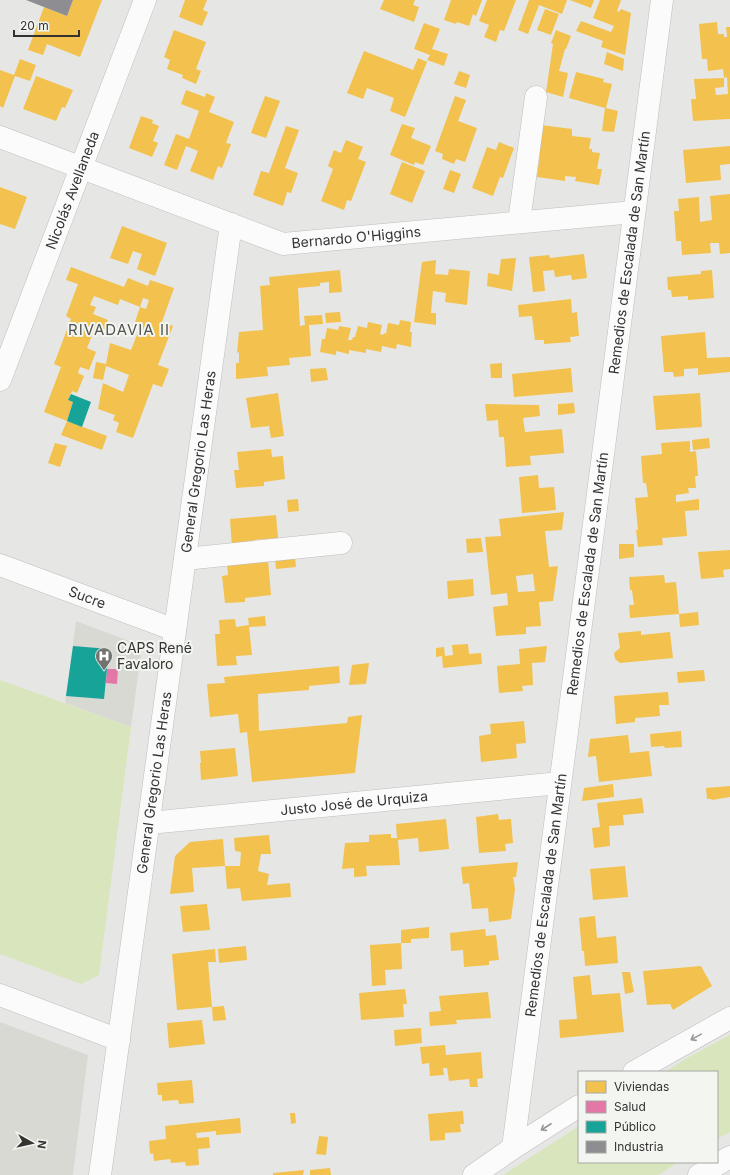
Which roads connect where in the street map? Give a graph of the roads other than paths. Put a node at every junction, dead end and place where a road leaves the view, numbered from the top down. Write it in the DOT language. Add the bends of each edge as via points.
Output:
graph roads {
  1 [pos="144,0"];
  2 [pos="662,0"];
  3 [pos="536,97"];
  4 [pos="0,137"];
  5 [pos="81,167"];
  6 [pos="634,212"];
  7 [pos="519,222"];
  8 [pos="231,224"];
  9 [pos="0,380"];
  10 [pos="341,543"];
  11 [pos="185,559"];
  12 [pos="0,565"];
  13 [pos="175,630"];
  14 [pos="560,783"];
  15 [pos="149,823"];
  16 [pos="0,995"];
  17 [pos="730,1018"];
  18 [pos="119,1040"];
  19 [pos="636,1071"];
  20 [pos="578,1107"];
  21 [pos="513,1148"];
  22 [pos="730,1157"];
  23 [pos="100,1175"];
  24 [pos="474,1175"];
  25 [pos="699,1175"];
  1 -- 5 [label="main road, Nicolás Avellaneda"];
  2 -- 6 [label="main road, Remedios de Escalada de San Martín"];
  3 -- 7 [label="main road"];
  4 -- 5 [label="main road, Bernardo O'Higgins"];
  5 -- 8 [label="main road, Bernardo O'Higgins"];
  5 -- 9 [label="main road, Nicolás Avellaneda"];
  6 -- 7 [label="main road, Bernardo O'Higgins"];
  6 -- 14 [label="main road, Remedios de Escalada de San Martín"];
  7 -- 8 [label="main road, Bernardo O'Higgins" via="283,244"];
  8 -- 11 [label="main road, General Gregorio Las Heras"];
  10 -- 11 [label="main road"];
  11 -- 13 [label="main road, General Gregorio Las Heras"];
  12 -- 13 [label="main road, Sucre"];
  13 -- 15 [label="main road, General Gregorio Las Heras"];
  14 -- 15 [label="main road, Justo José de Urquiza"];
  14 -- 21 [label="main road, Remedios de Escalada de San Martín"];
  15 -- 18 [label="main road, General Gregorio Las Heras"];
  16 -- 18 [label="main road"];
  17 -- 19 [label="main road, one-way"];
  18 -- 23 [label="main road, General Gregorio Las Heras"];
  20 -- 21 [label="main road, one-way"];
  21 -- 24 [label="main road"];
  22 -- 25 [label="main road"];
}
